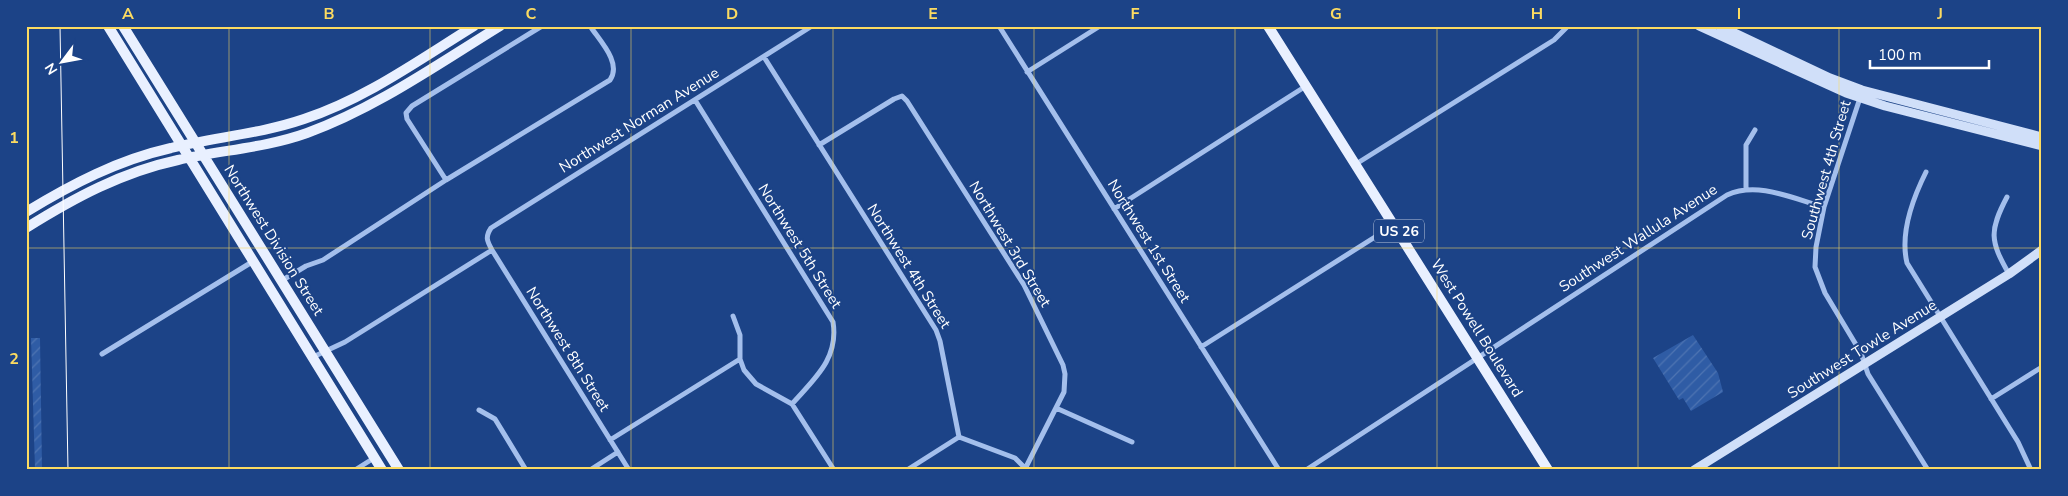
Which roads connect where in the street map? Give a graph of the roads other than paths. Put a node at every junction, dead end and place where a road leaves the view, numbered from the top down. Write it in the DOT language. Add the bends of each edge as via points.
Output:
graph roads {
  1 [pos="108,26"];
  2 [pos="124,26"];
  3 [pos="474,26"];
  4 [pos="500,26"];
  5 [pos="542,26"];
  6 [pos="590,26"];
  7 [pos="812,26"];
  8 [pos="999,26"];
  9 [pos="1100,26"];
  10 [pos="1268,26"];
  11 [pos="1568,26"];
  12 [pos="1699,26"];
  13 [pos="1720,26"];
  14 [pos="764,57"];
  15 [pos="1027,72"];
  16 [pos="1307,86"];
  17 [pos="1861,94"];
  18 [pos="695,100"];
  19 [pos="1755,130"];
  20 [pos="2042,137"];
  21 [pos="2022,141"];
  22 [pos="2042,142"];
  23 [pos="195,143"];
  24 [pos="819,145"];
  25 [pos="181,146"];
  26 [pos="2042,146"];
  27 [pos="203,156"];
  28 [pos="188,158"];
  29 [pos="1356,164"];
  30 [pos="1926,172"];
  31 [pos="446,180"];
  32 [pos="1746,190"];
  33 [pos="2007,198"];
  34 [pos="1824,207"];
  35 [pos="1114,209"];
  36 [pos="26,212"];
  37 [pos="1394,225"];
  38 [pos="26,228"];
  39 [pos="487,240"];
  40 [pos="492,250"];
  41 [pos="2042,250"];
  42 [pos="252,262"];
  43 [pos="2009,274"];
  44 [pos="282,281"];
  45 [pos="733,316"];
  46 [pos="1939,317"];
  47 [pos="1201,347"];
  48 [pos="326,352"];
  49 [pos="102,354"];
  50 [pos="1478,357"];
  51 [pos="312,358"];
  52 [pos="740,359"];
  53 [pos="1865,364"];
  54 [pos="2042,367"];
  55 [pos="1991,399"];
  56 [pos="792,404"];
  57 [pos="1056,408"];
  58 [pos="479,410"];
  59 [pos="959,437"];
  60 [pos="610,440"];
  61 [pos="1132,442"];
  62 [pos="618,452"];
  63 [pos="374,458"];
  64 [pos="1026,468"];
  65 [pos="355,470"];
  66 [pos="382,470"];
  67 [pos="399,470"];
  68 [pos="526,470"];
  69 [pos="590,470"];
  70 [pos="629,470"];
  71 [pos="834,470"];
  72 [pos="906,470"];
  73 [pos="1279,470"];
  74 [pos="1306,470"];
  75 [pos="1548,470"];
  76 [pos="1694,470"];
  77 [pos="1928,470"];
  78 [pos="2031,470"];
  1 -- 25 [label="main road, Northwest Division Street"];
  2 -- 23 [label="main road, Northwest Division Street"];
  3 -- 23 [label="main road" via="373,88 324,112 252,134"];
  4 -- 27 [label="main road" via="345,118 280,141"];
  5 -- 31 [label="street" via="412,106 406,113"];
  6 -- 31 [label="street" via="614,64 615,74 610,80"];
  7 -- 14 [label="street, Northwest Norman Avenue"];
  8 -- 15 [label="street, Northwest 1st Street"];
  9 -- 15 [label="street"];
  10 -- 16 [label="main road, West Powell Boulevard / US 26"];
  11 -- 29 [label="street" via="1554,40"];
  12 -- 17 [label="main road" via="1824,84"];
  13 -- 17 [label="main road"];
  14 -- 18 [label="street, Northwest Norman Avenue"];
  14 -- 24 [label="street, Northwest 4th Street"];
  15 -- 35 [label="street, Northwest 1st Street"];
  16 -- 29 [label="main road, West Powell Boulevard / US 26"];
  16 -- 35 [label="street"];
  17 -- 20 [label="main road"];
  17 -- 21 [label="main road"];
  17 -- 34 [label="street, Southwest 4th Street"];
  18 -- 39 [label="street, Northwest Norman Avenue" via="491,228"];
  18 -- 56 [label="street, Northwest 5th Street" via="833,322 835,341 830,360"];
  19 -- 32 [label="street" via="1746,145"];
  21 -- 22 [label="main road"];
  21 -- 26 [label="main road"];
  23 -- 25 [label="main road"];
  23 -- 27 [label="main road, Northwest Division Street"];
  24 -- 57 [label="street, Northwest 3rd Street" via="902,96 907,101 1024,285 1065,374 1064,392"];
  24 -- 59 [label="street, Northwest 4th Street" via="936,330"];
  25 -- 28 [label="main road, Northwest Division Street"];
  25 -- 36 [label="main road" via="105,169"];
  27 -- 28 [label="main road"];
  27 -- 44 [label="main road, Northwest Division Street"];
  28 -- 38 [label="main road" via="115,180 76,198"];
  28 -- 42 [label="main road, Northwest Division Street"];
  29 -- 37 [label="main road, West Powell Boulevard / US 26"];
  30 -- 46 [label="street" via="1911,213 1904,253 1911,272"];
  31 -- 44 [label="street" via="330,255"];
  32 -- 34 [label="street, Southwest Wallula Avenue" via="1762,190"];
  32 -- 50 [label="street, Southwest Wallula Avenue" via="1727,195"];
  33 -- 43 [label="street" via="1996,217 1993,237 1996,251"];
  34 -- 53 [label="street, Southwest 4th Street" via="1815,267 1825,293"];
  35 -- 47 [label="street, Northwest 1st Street"];
  37 -- 47 [label="street"];
  37 -- 50 [label="main road, West Powell Boulevard / US 26"];
  39 -- 40 [label="street, Northwest 8th Street"];
  40 -- 48 [label="street"];
  40 -- 60 [label="street, Northwest 8th Street"];
  41 -- 43 [label="main road, Southwest Towle Avenue"];
  42 -- 49 [label="street"];
  42 -- 51 [label="main road, Northwest Division Street"];
  43 -- 46 [label="main road, Southwest Towle Avenue"];
  44 -- 48 [label="main road, Northwest Division Street"];
  45 -- 52 [label="street" via="740,335"];
  46 -- 53 [label="main road, Southwest Towle Avenue"];
  46 -- 55 [label="street"];
  47 -- 73 [label="street, Northwest 1st Street"];
  48 -- 51 [label="street"];
  48 -- 67 [label="main road, Northwest Division Street"];
  50 -- 74 [label="street, Southwest Wallula Avenue"];
  50 -- 75 [label="main road, West Powell Boulevard / US 26"];
  51 -- 63 [label="main road, Northwest Division Street"];
  52 -- 56 [label="street" via="744,370 756,384"];
  52 -- 60 [label="street"];
  53 -- 76 [label="main road, Southwest Towle Avenue"];
  53 -- 77 [label="street, Southwest 4th Street" via="1868,374"];
  54 -- 55 [label="street"];
  55 -- 78 [label="street"];
  56 -- 71 [label="street"];
  57 -- 61 [label="street"];
  57 -- 64 [label="street, Northwest 3rd Street"];
  58 -- 68 [label="street" via="495,419"];
  59 -- 64 [label="street" via="1015,458"];
  59 -- 72 [label="street"];
  60 -- 62 [label="street, Northwest 8th Street"];
  62 -- 69 [label="street"];
  62 -- 70 [label="street, Northwest 8th Street"];
  63 -- 65 [label="street"];
  63 -- 66 [label="main road, Northwest Division Street"];
}
